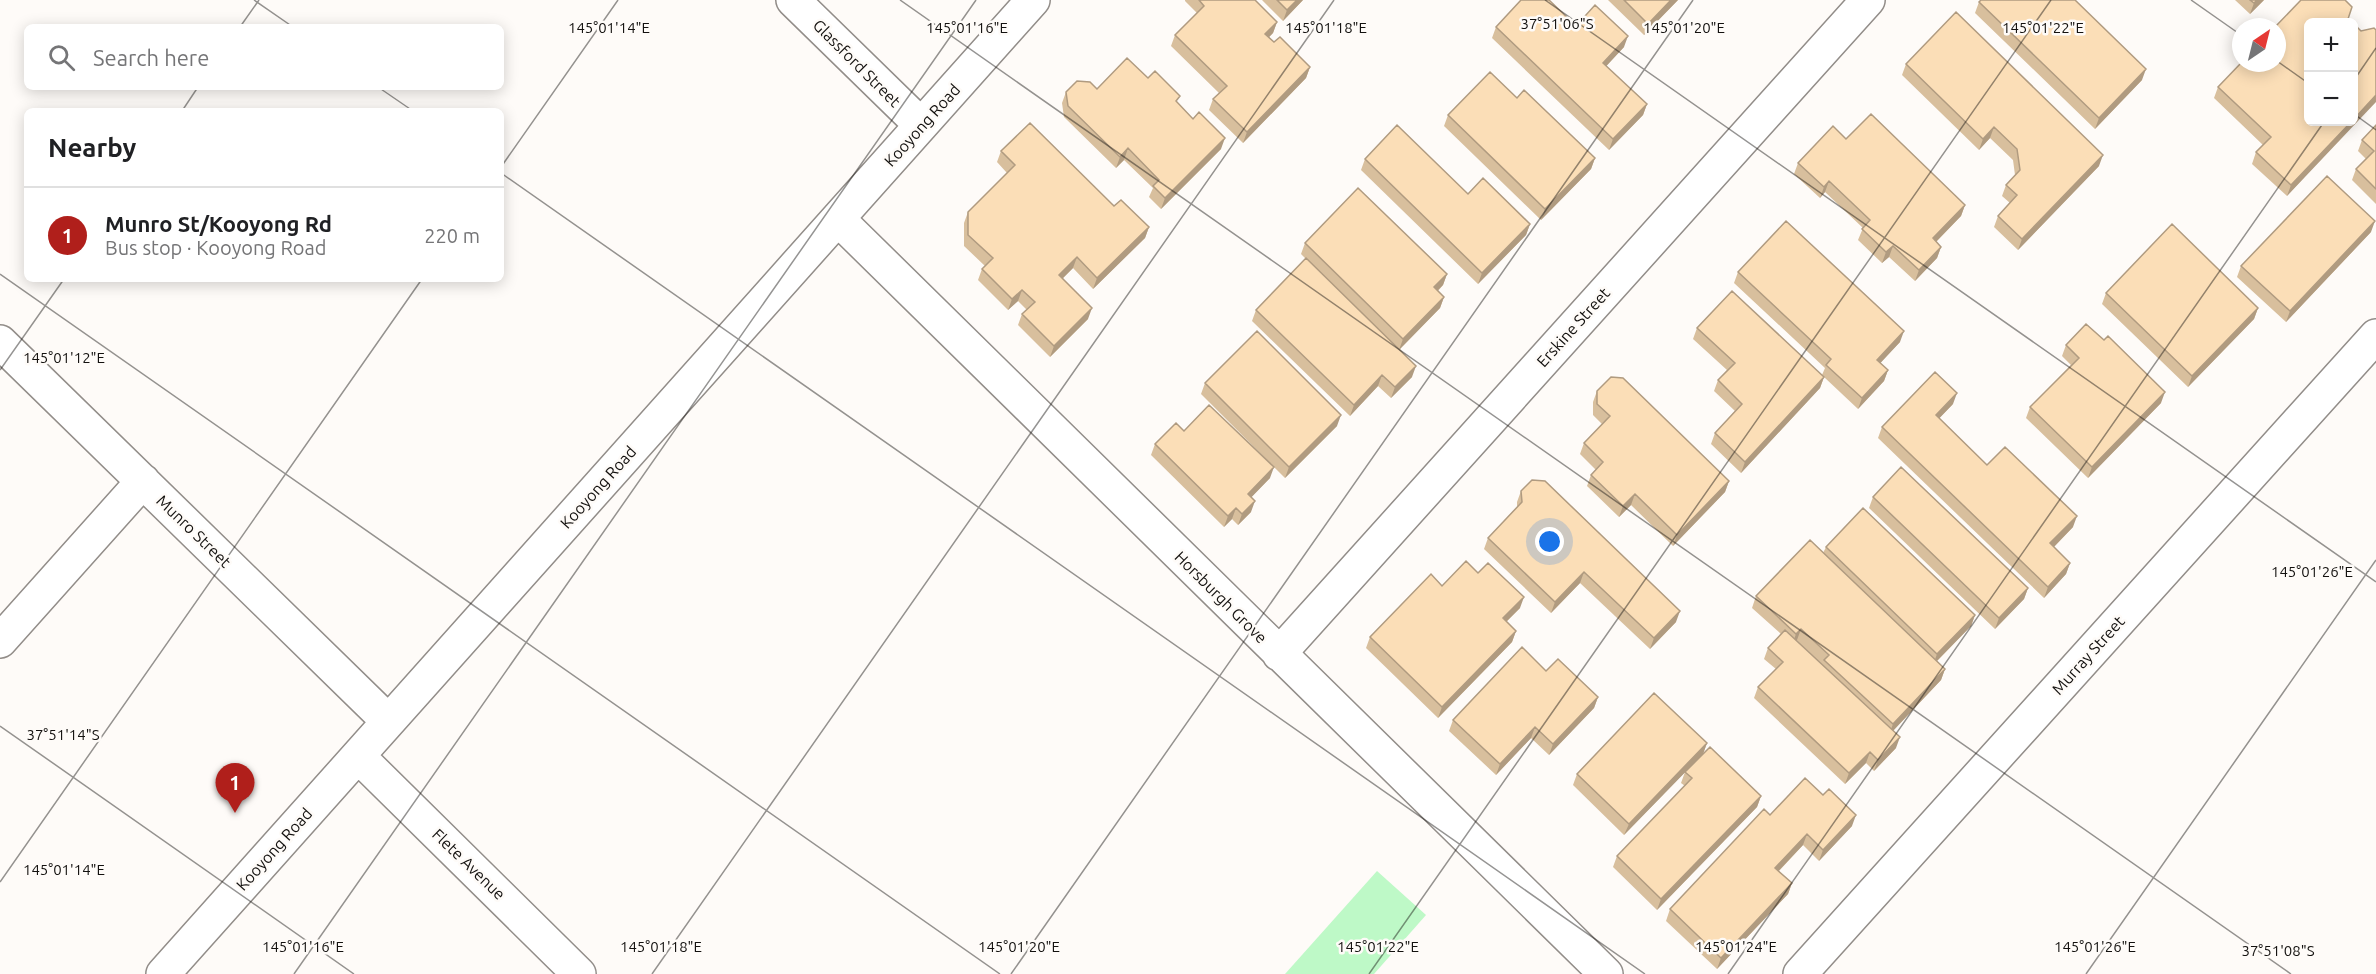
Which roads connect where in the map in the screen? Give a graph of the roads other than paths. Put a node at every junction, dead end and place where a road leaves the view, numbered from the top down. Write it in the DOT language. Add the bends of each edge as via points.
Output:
graph roads {
  1 [pos="793,0"];
  2 [pos="1033,0"];
  3 [pos="1868,0"];
  4 [pos="921,125"];
  5 [pos="838,219"];
  6 [pos="2376,336"];
  7 [pos="0,342"];
  8 [pos="143,481"];
  9 [pos="0,641"];
  10 [pos="1279,654"];
  11 [pos="388,721"];
  12 [pos="358,756"];
  13 [pos="163,974"];
  14 [pos="579,974"];
  15 [pos="1606,974"];
  16 [pos="1800,974"];
  1 -- 4 [label="street, Glassford Street"];
  2 -- 4 [label="street, Kooyong Road"];
  3 -- 10 [label="street, Erskine Street"];
  4 -- 5 [label="street, Kooyong Road"];
  5 -- 10 [label="street, Horsburgh Grove"];
  5 -- 11 [label="street, Kooyong Road"];
  6 -- 16 [label="street, Murray Street"];
  7 -- 8 [label="street, Munro Street"];
  8 -- 9 [label="street"];
  8 -- 11 [label="street, Munro Street"];
  10 -- 15 [label="street, Horsburgh Grove"];
  11 -- 12 [label="street, Kooyong Road"];
  12 -- 13 [label="street, Kooyong Road"];
  12 -- 14 [label="street, Flete Avenue"];
}
